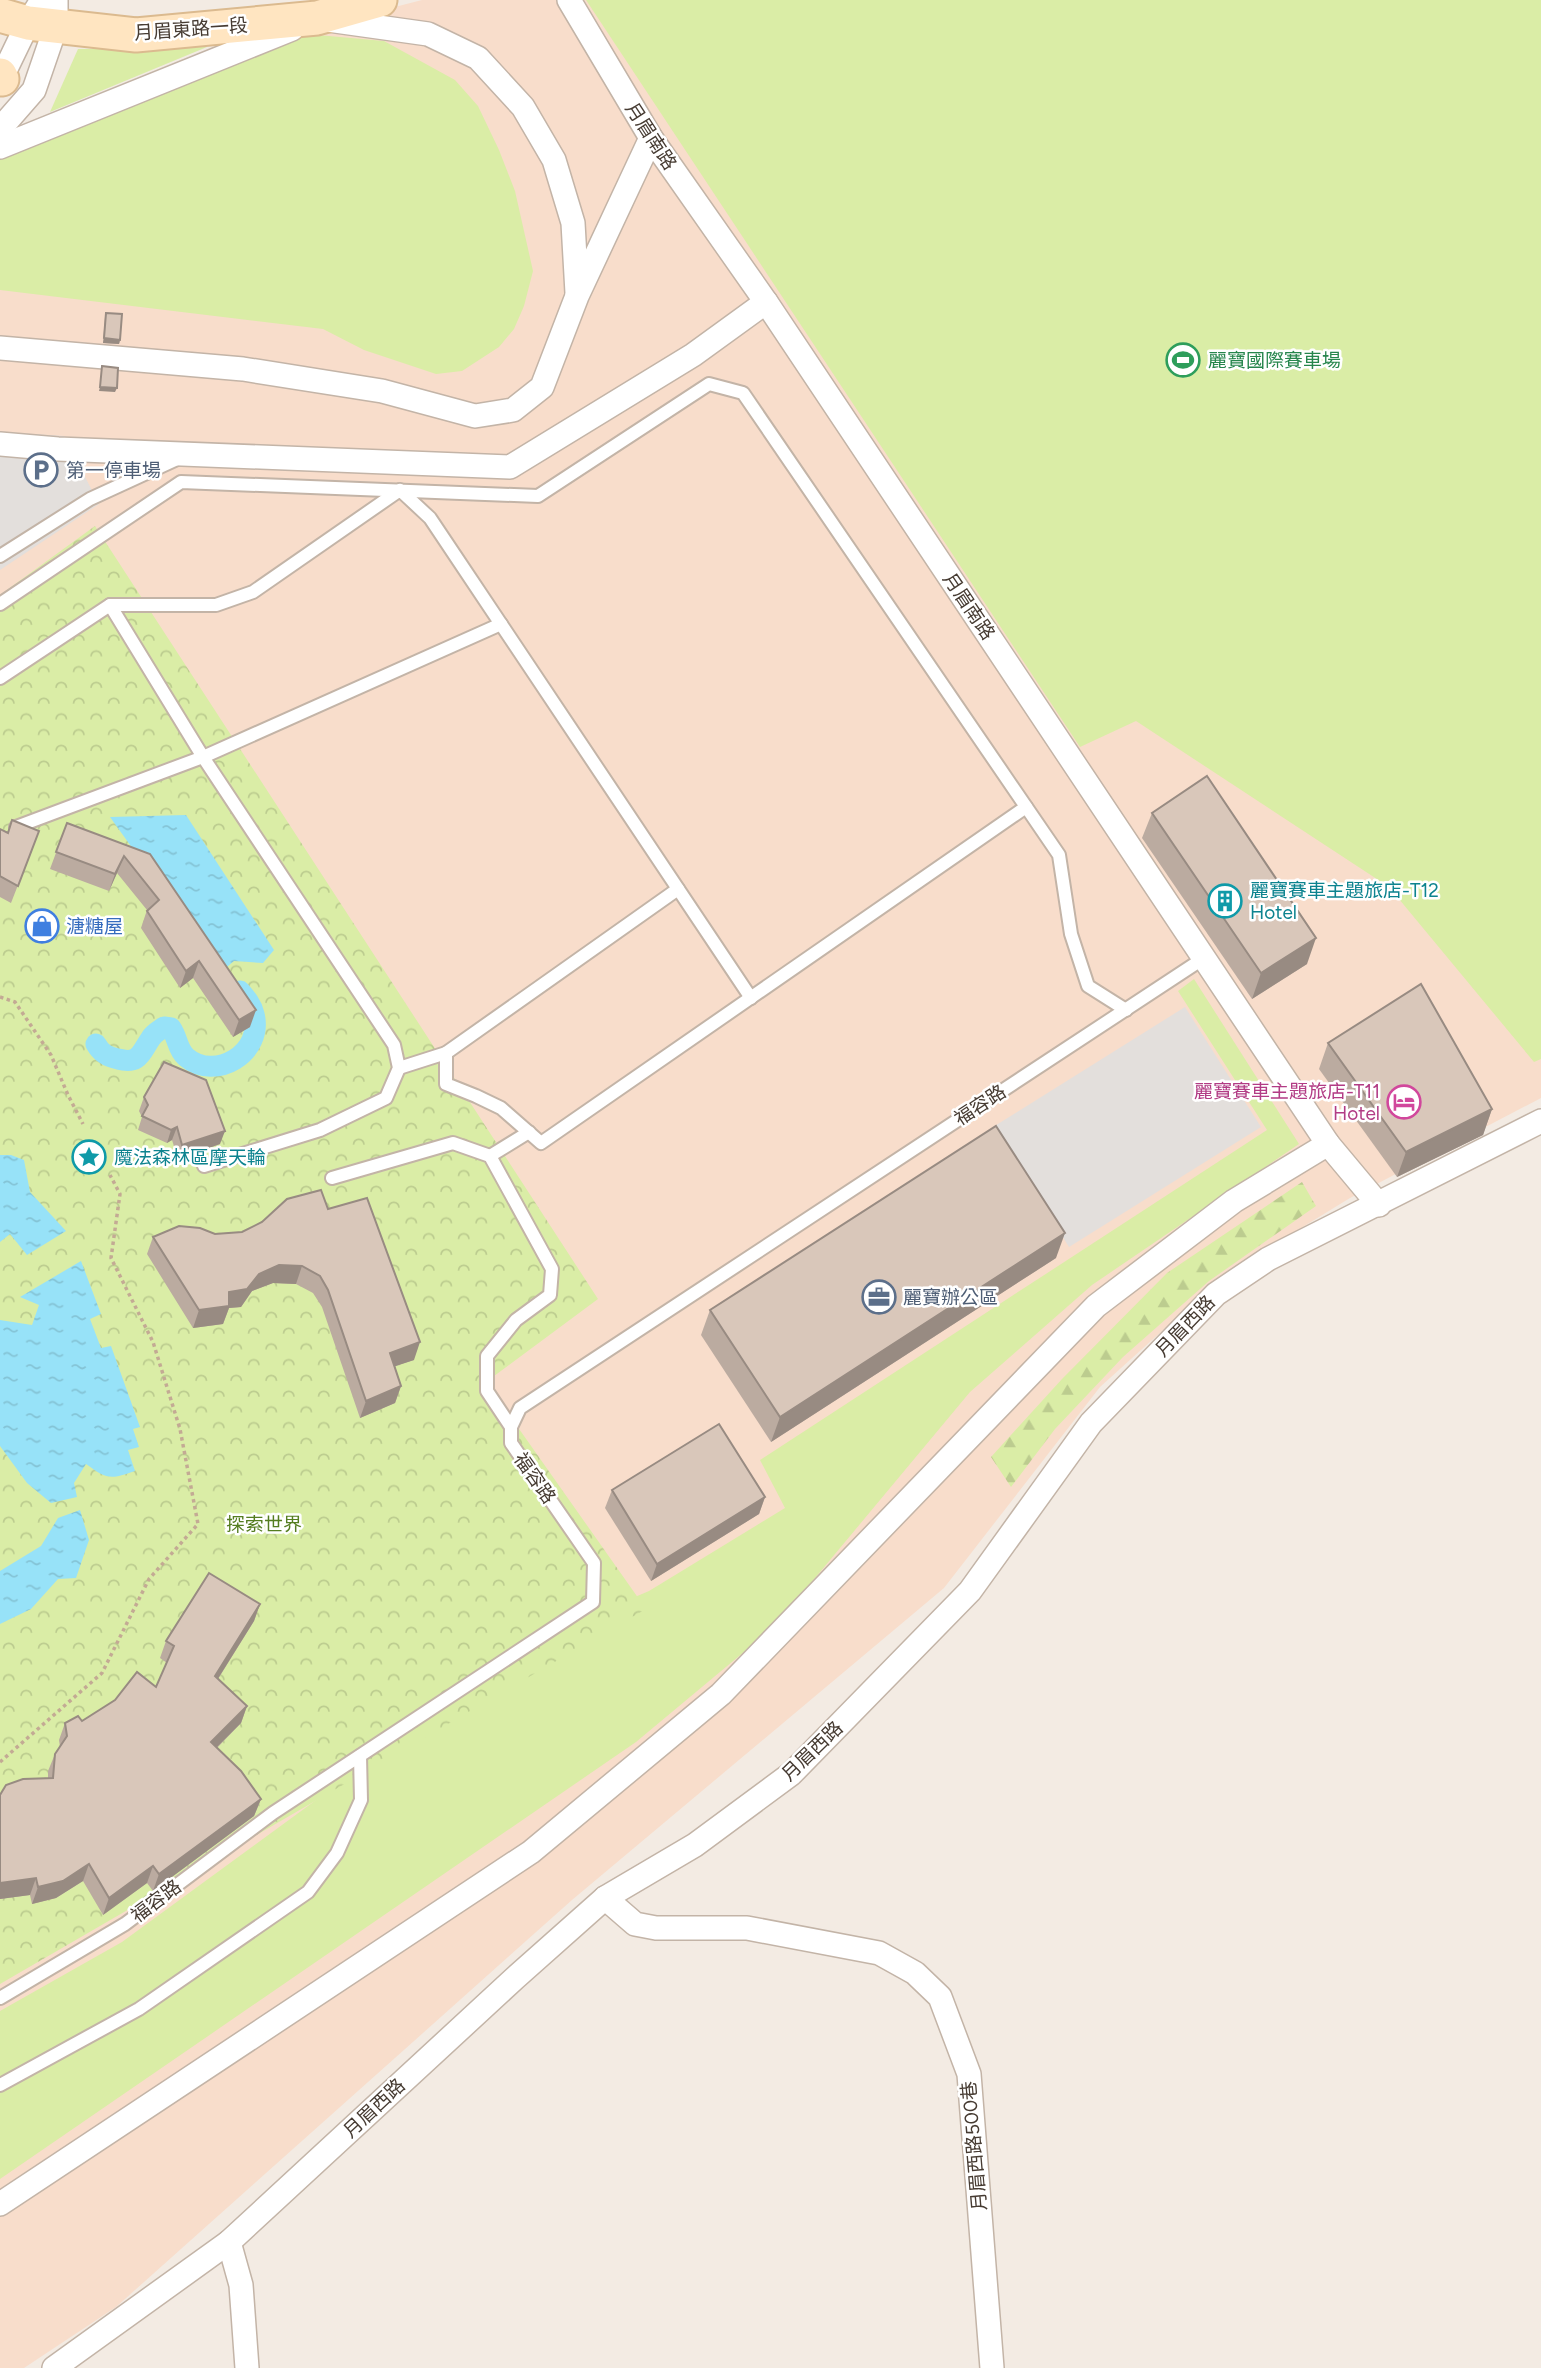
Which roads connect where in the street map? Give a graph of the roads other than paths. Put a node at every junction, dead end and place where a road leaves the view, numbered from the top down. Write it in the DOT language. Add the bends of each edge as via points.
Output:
graph roads {
  1 [pos="380,0"];
  2 [pos="569,0"];
  3 [pos="36,13"];
  4 [pos="317,18"];
  5 [pos="1,79"];
  6 [pos="0,129"];
  7 [pos="651,138"];
  8 [pos="0,147"];
  9 [pos="577,296"];
  10 [pos="766,302"];
  11 [pos="0,348"];
  12 [pos="0,444"];
  13 [pos="188,453"];
  14 [pos="400,490"];
  15 [pos="0,556"];
  16 [pos="0,604"];
  17 [pos="110,605"];
  18 [pos="501,624"];
  19 [pos="0,678"];
  20 [pos="203,757"];
  21 [pos="1026,807"];
  22 [pos="16,827"];
  23 [pos="678,889"];
  24 [pos="1204,958"];
  25 [pos="751,998"];
  26 [pos="1126,1010"];
  27 [pos="446,1053"];
  28 [pos="399,1068"];
  29 [pos="1541,1121"];
  30 [pos="529,1132"];
  31 [pos="1328,1144"];
  32 [pos="490,1156"];
  33 [pos="204,1166"];
  34 [pos="332,1178"];
  35 [pos="1379,1205"];
  36 [pos="511,1427"];
  37 [pos="359,1756"];
  38 [pos="605,1898"];
  39 [pos="0,1998"];
  40 [pos="0,2085"];
  41 [pos="0,2204"];
  42 [pos="229,2242"];
  43 [pos="54,2368"];
  44 [pos="247,2368"];
  45 [pos="992,2368"];
  1 -- 4 [label="street, 月眉東路一段"];
  2 -- 7 [label="street, 月眉南路"];
  3 -- 4 [label="street, 月眉東路一段" via="136,35"];
  3 -- 5 [label="street"];
  3 -- 6 [label="street" via="34,90"];
  4 -- 8 [label="street"];
  4 -- 9 [label="street" via="428,34 478,58 523,107 554,160 573,223"];
  7 -- 9 [label="street"];
  7 -- 10 [label="street, 月眉南路"];
  9 -- 11 [label="street" via="542,387 513,411 475,416 383,391 243,369"];
  10 -- 13 [label="street" via="693,355 510,467"];
  10 -- 24 [label="street, 月眉南路"];
  12 -- 13 [label="street"];
  13 -- 15 [label="lane" via="90,499"];
  14 -- 16 [label="lane" via="181,482"];
  14 -- 17 [label="lane" via="253,592 216,606"];
  14 -- 18 [label="lane" via="430,518"];
  14 -- 21 [label="lane" via="538,496 709,384 743,393"];
  17 -- 19 [label="lane"];
  17 -- 20 [label="lane"];
  18 -- 20 [label="lane"];
  18 -- 23 [label="lane"];
  20 -- 22 [label="lane"];
  20 -- 28 [label="lane" via="394,1045"];
  21 -- 25 [label="lane"];
  21 -- 26 [label="lane" via="1059,855 1071,934 1088,986"];
  23 -- 25 [label="lane"];
  23 -- 27 [label="lane"];
  24 -- 26 [label="lane, 福容路"];
  24 -- 31 [label="street, 月眉南路"];
  25 -- 30 [label="lane" via="541,1143"];
  26 -- 36 [label="lane, 福容路" via="520,1408"];
  27 -- 28 [label="lane"];
  27 -- 30 [label="lane" via="446,1084 501,1108"];
  28 -- 33 [label="lane" via="386,1097 320,1130"];
  29 -- 35 [label="street, 月眉西路"];
  30 -- 32 [label="lane"];
  31 -- 35 [label="street, 月眉南路"];
  31 -- 41 [label="street" via="1234,1200 1096,1306 722,1694 531,1852"];
  32 -- 34 [label="lane" via="453,1143"];
  32 -- 36 [label="lane" via="552,1269 550,1295 516,1320 487,1356 486,1391"];
  35 -- 38 [label="street, 月眉西路" via="1268,1259 1216,1294 1091,1423 970,1591 791,1774 695,1845"];
  36 -- 37 [label="lane, 福容路" via="511,1443 594,1563 593,1602"];
  37 -- 39 [label="lane, 福容路" via="273,1813 125,1924"];
  37 -- 40 [label="lane" via="361,1800 337,1853 308,1892 139,2008"];
  38 -- 42 [label="street, 月眉西路"];
  38 -- 45 [label="street, 月眉西路500巷" via="635,1924 747,1928 879,1953 915,1973 940,1997 968,2074"];
  42 -- 43 [label="street, 月眉西路"];
  42 -- 44 [label="street" via="241,2285"];
}
